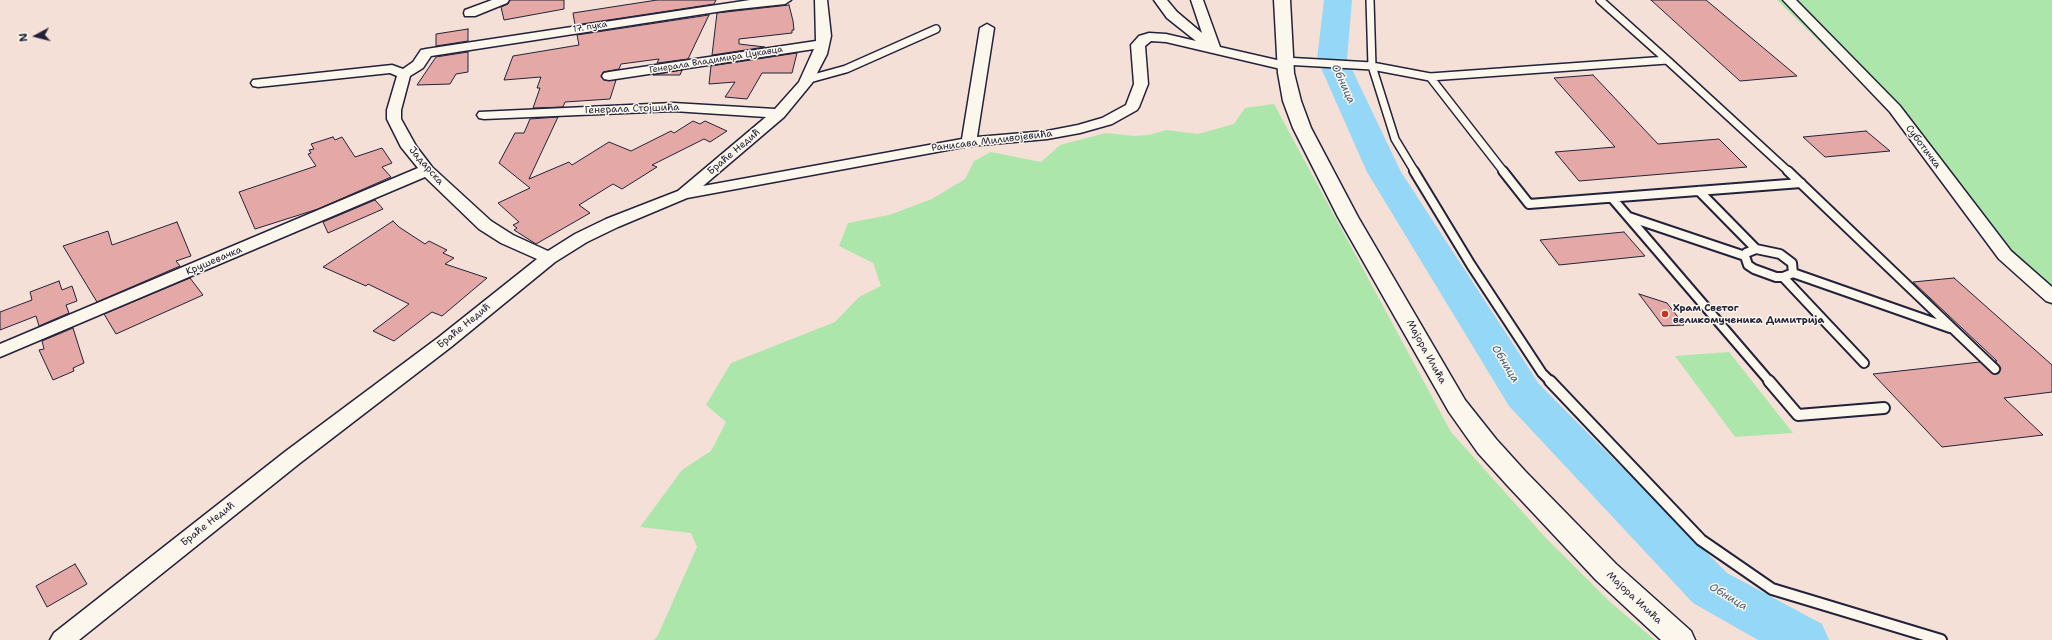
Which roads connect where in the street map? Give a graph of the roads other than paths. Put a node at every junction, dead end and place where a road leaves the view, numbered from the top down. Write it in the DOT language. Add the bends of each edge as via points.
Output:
graph roads {
  1 [pos="503,0"];
  2 [pos="785,0"];
  3 [pos="820,0"];
  4 [pos="1160,0"];
  5 [pos="1197,0"];
  6 [pos="1282,0"];
  7 [pos="1370,0"];
  8 [pos="1600,0"];
  9 [pos="1789,0"];
  10 [pos="470,13"];
  11 [pos="987,28"];
  12 [pos="936,29"];
  13 [pos="823,44"];
  14 [pos="1215,50"];
  15 [pos="1667,60"];
  16 [pos="1284,63"];
  17 [pos="1367,66"];
  18 [pos="404,74"];
  19 [pos="609,76"];
  20 [pos="1430,77"];
  21 [pos="806,80"];
  22 [pos="258,83"];
  23 [pos="779,114"];
  24 [pos="484,115"];
  25 [pos="969,142"];
  26 [pos="427,170"];
  27 [pos="1801,183"];
  28 [pos="1699,191"];
  29 [pos="684,194"];
  30 [pos="1612,198"];
  31 [pos="1628,216"];
  32 [pos="1756,249"];
  33 [pos="1745,256"];
  34 [pos="549,258"];
  35 [pos="1793,273"];
  36 [pos="1783,278"];
  37 [pos="2052,297"];
  38 [pos="1954,329"];
  39 [pos="0,351"];
  40 [pos="1864,363"];
  41 [pos="1995,369"];
  42 [pos="1884,408"];
  43 [pos="62,640"];
  44 [pos="1681,640"];
  45 [pos="1940,640"];
  1 -- 10 [label="street"];
  2 -- 18 [label="street, 17. пука" via="729,6 426,53 418,65"];
  3 -- 13 [label="street, Браће Недић"];
  4 -- 14 [label="street, Ранисава Миливојевића" via="1172,15"];
  5 -- 14 [label="street"];
  6 -- 16 [label="main road, Мајора Илића"];
  7 -- 17 [label="lane"];
  8 -- 15 [label="lane"];
  9 -- 37 [label="street, Суботичка" via="1895,109 2005,255"];
  11 -- 25 [label="street"];
  12 -- 21 [label="lane" via="846,69"];
  13 -- 19 [label="street, Генерала Владимира Цукавца"];
  13 -- 21 [label="street, Браће Недић"];
  14 -- 16 [label="street, Ранисава Миливојевића"];
  14 -- 25 [label="street, Ранисава Миливојевића" via="1166,38 1144,39 1138,45 1141,84 1132,107 1120,115 1080,129 1047,135"];
  15 -- 20 [label="lane"];
  15 -- 27 [label="lane"];
  16 -- 17 [label="lane"];
  16 -- 44 [label="main road, Мајора Илића" via="1292,101 1315,155 1457,406 1474,430 1516,478 1606,572"];
  17 -- 20 [label="lane"];
  17 -- 45 [label="lane" via="1395,139 1470,265 1542,373 1701,540 1772,589"];
  18 -- 22 [label="street" via="392,69"];
  18 -- 26 [label="street, Јадарска" via="396,97 394,118 408,147"];
  20 -- 30 [label="lane" via="1529,204"];
  21 -- 23 [label="street, Браће Недић"];
  23 -- 24 [label="street, Генерала Стојшића" via="673,107"];
  23 -- 29 [label="street, Браће Недић"];
  25 -- 29 [label="street, Ранисава Миливојевића"];
  26 -- 34 [label="street, Јадарска" via="490,229"];
  26 -- 39 [label="street, Крушевачка"];
  27 -- 28 [label="lane"];
  27 -- 38 [label="lane"];
  28 -- 30 [label="lane"];
  28 -- 32 [label="lane"];
  29 -- 34 [label="street, Браће Недић" via="612,223"];
  30 -- 31 [label="lane"];
  31 -- 33 [label="lane"];
  31 -- 42 [label="lane" via="1798,415"];
  32 -- 33 [label="lane"];
  32 -- 35 [label="lane" via="1780,254 1792,263"];
  33 -- 36 [label="lane" via="1748,265 1760,273"];
  34 -- 43 [label="street, Браће Недић"];
  35 -- 36 [label="lane"];
  35 -- 38 [label="lane"];
  36 -- 40 [label="lane"];
  38 -- 41 [label="lane"];
}
